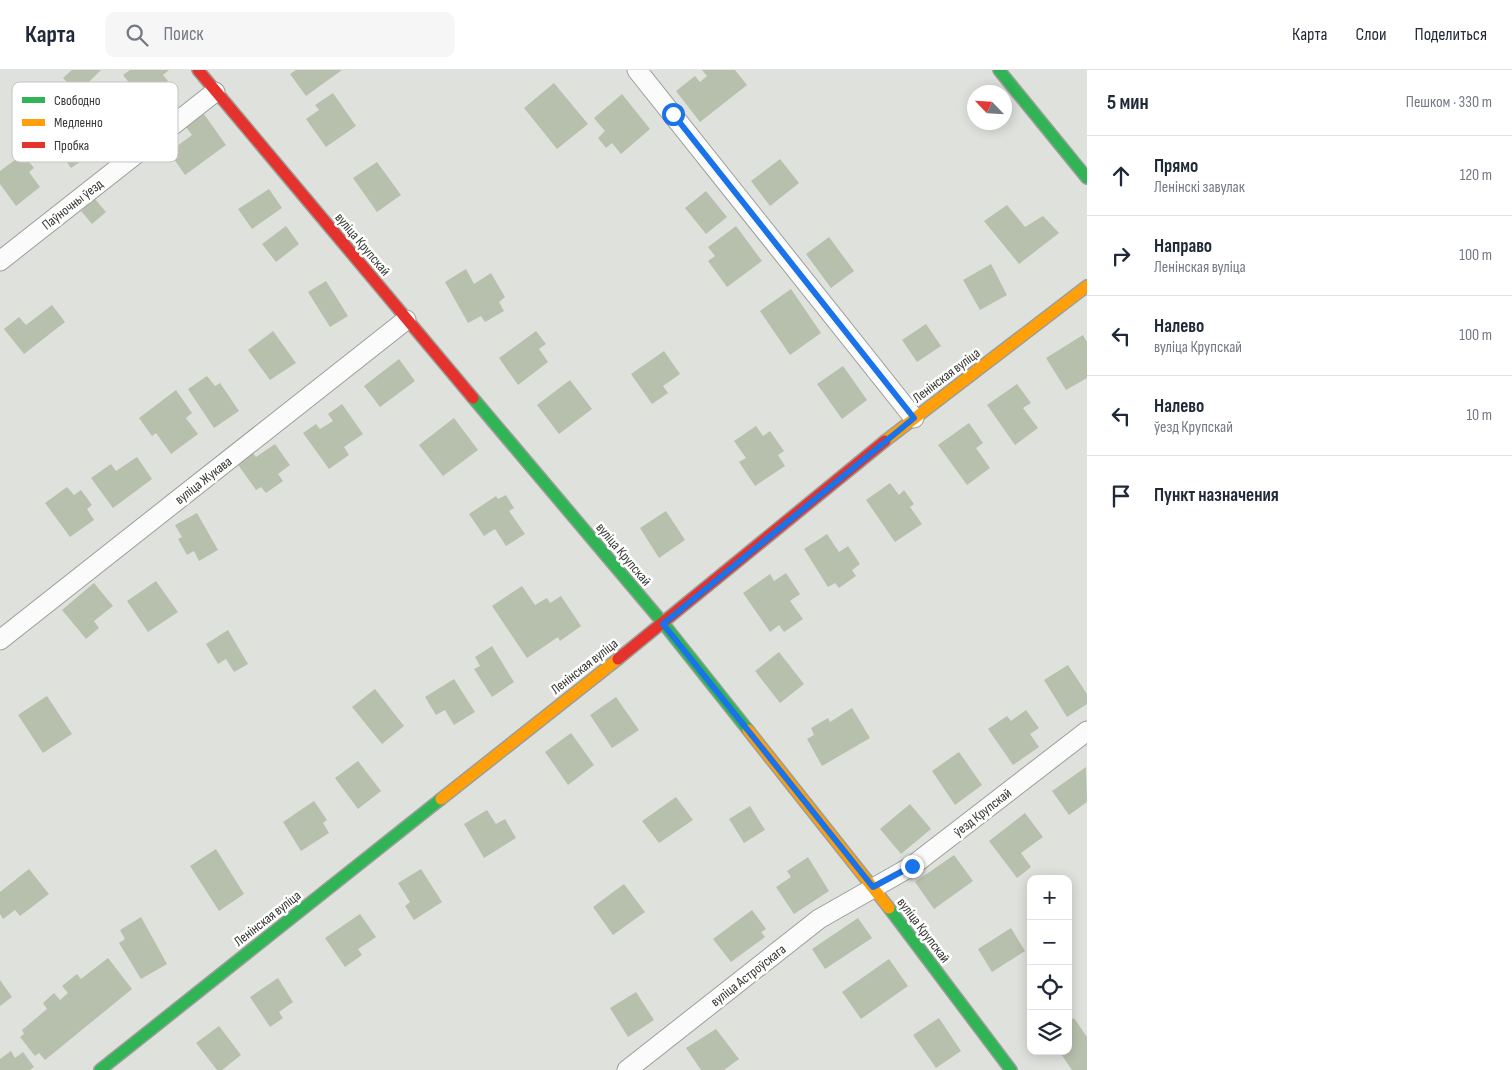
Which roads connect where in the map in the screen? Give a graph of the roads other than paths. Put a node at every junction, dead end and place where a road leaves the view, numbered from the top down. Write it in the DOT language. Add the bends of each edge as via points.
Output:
graph roads {
  1 [pos="198,70"];
  2 [pos="637,70"];
  3 [pos="999,70"];
  4 [pos="215,92"];
  5 [pos="178,121"];
  6 [pos="126,162"];
  7 [pos="1087,178"];
  8 [pos="0,261"];
  9 [pos="1087,286"];
  10 [pos="406,320"];
  11 [pos="914,418"];
  12 [pos="663,624"];
  13 [pos="0,640"];
  14 [pos="1087,731"];
  15 [pos="873,887"];
  16 [pos="100,1070"];
  17 [pos="627,1070"];
  18 [pos="1010,1070"];
  1 -- 4 [label="street, вуліца Крупскай"];
  2 -- 11 [label="street"];
  3 -- 7 [label="street"];
  4 -- 5 [label="street, Паўночны ўезд"];
  4 -- 10 [label="street, вуліца Крупскай"];
  6 -- 8 [label="street, Паўночны ўезд"];
  9 -- 11 [label="street, Ленінская вуліца"];
  10 -- 12 [label="street, вуліца Крупскай"];
  10 -- 13 [label="street, вуліца Жукава"];
  11 -- 12 [label="street, Ленінская вуліца"];
  12 -- 15 [label="street, вуліца Крупскай"];
  12 -- 16 [label="street, Ленінская вуліца"];
  14 -- 15 [label="street, ўезд Крупскай" via="912,866"];
  15 -- 17 [label="street, вуліца Астроўскага" via="818,919"];
  15 -- 18 [label="street, вуліца Крупскай"];
}
